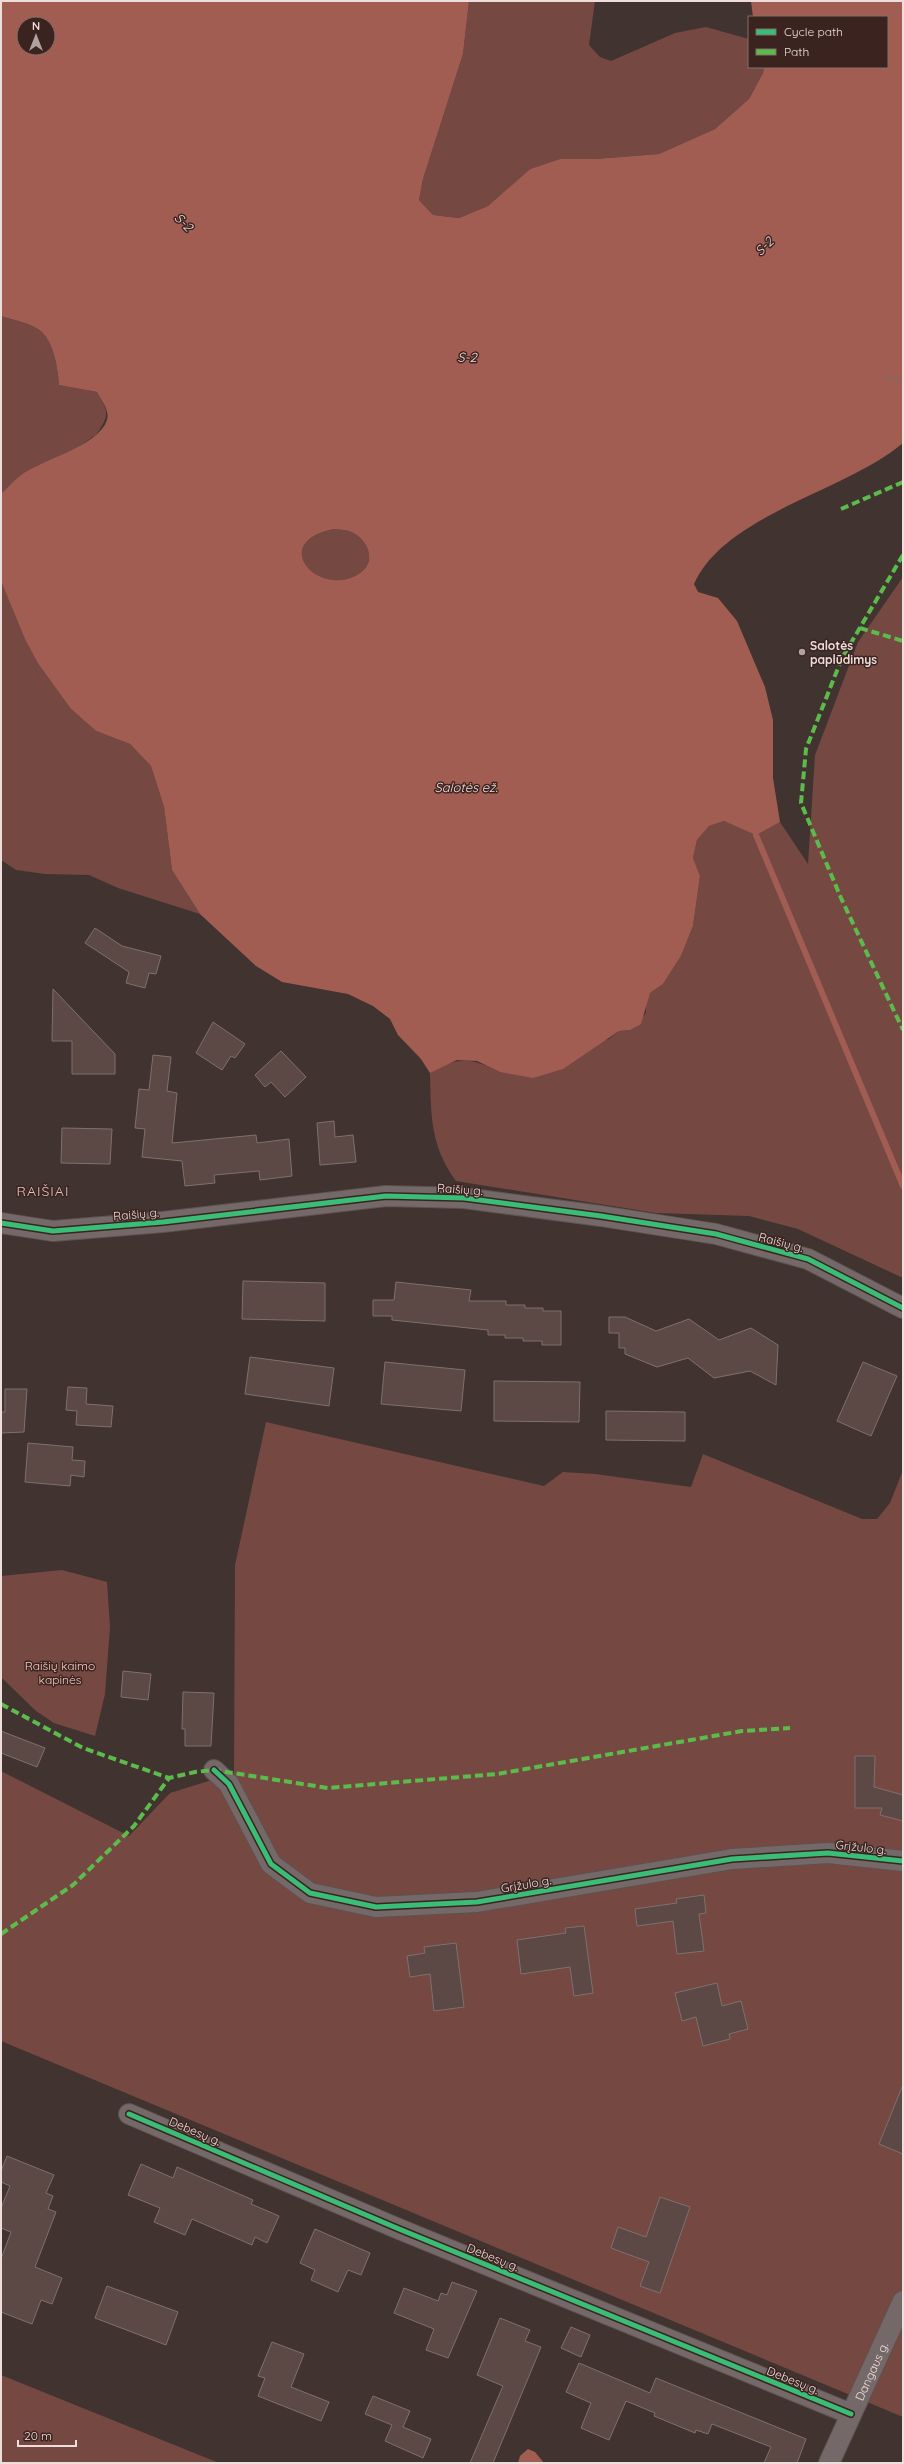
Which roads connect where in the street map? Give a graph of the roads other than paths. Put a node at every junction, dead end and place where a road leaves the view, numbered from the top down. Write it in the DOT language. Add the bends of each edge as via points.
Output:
graph roads {
  1 [pos="1,1222"];
  2 [pos="903,1308"];
  3 [pos="214,1770"];
  4 [pos="903,1861"];
  5 [pos="129,2114"];
  6 [pos="903,2301"];
  7 [pos="851,2414"];
  8 [pos="829,2463"];
  1 -- 2 [label="street, Raišių g." via="53,1231 163,1222 386,1196 464,1198 716,1234 808,1259"];
  3 -- 4 [label="street, Grįžulo g." via="229,1784 271,1864 310,1893 376,1907 477,1902 732,1859 828,1853"];
  5 -- 7 [label="street, Debesų g." via="406,2232"];
  6 -- 7 [label="street, Dangaus g."];
  7 -- 8 [label="street, Dangaus g."];
}
